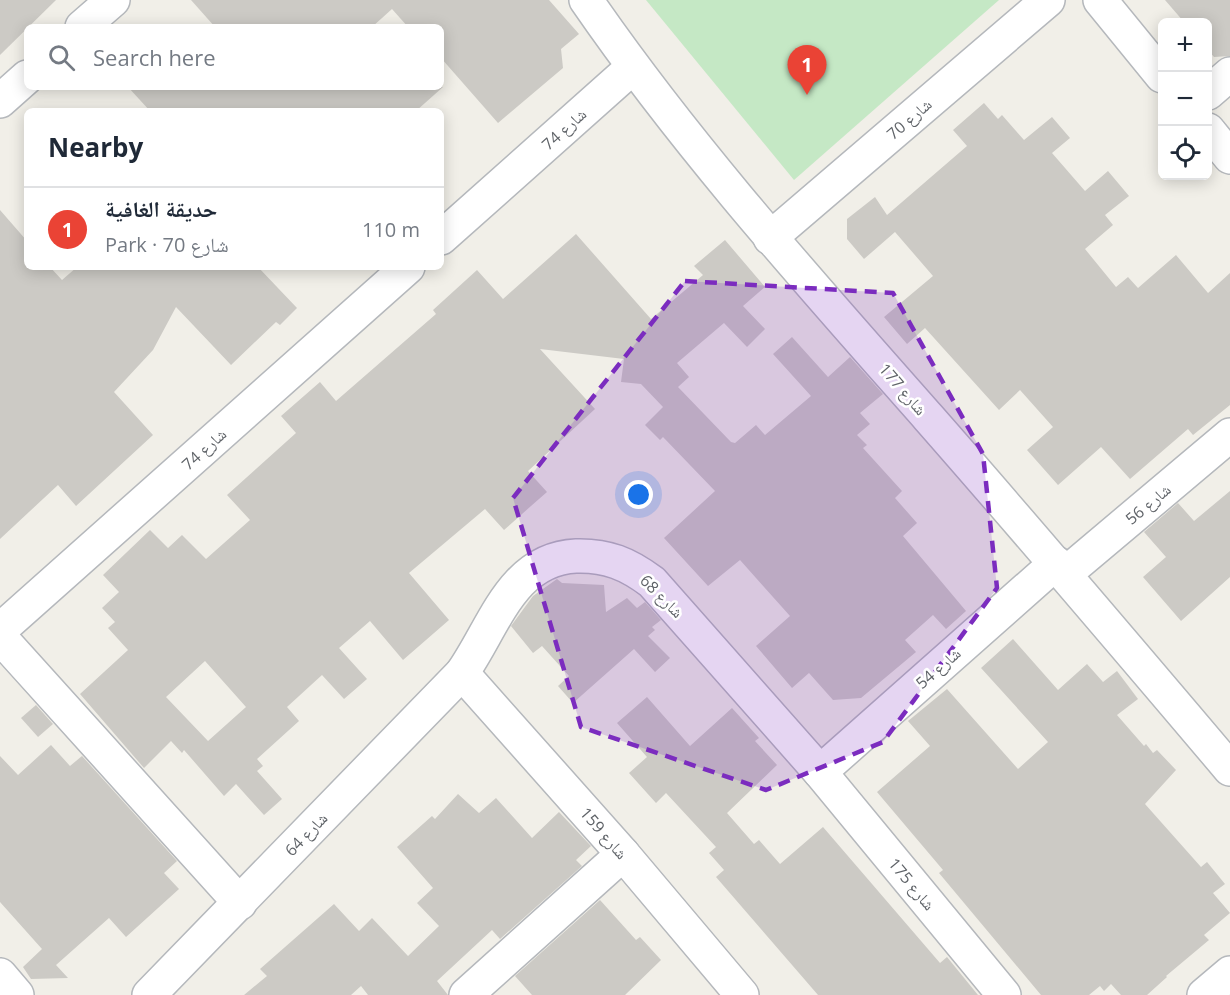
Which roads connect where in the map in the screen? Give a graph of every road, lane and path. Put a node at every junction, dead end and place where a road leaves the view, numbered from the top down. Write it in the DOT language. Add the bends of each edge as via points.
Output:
graph roads {
  1 [pos="112,0"];
  2 [pos="586,0"];
  3 [pos="1048,0"];
  4 [pos="1100,0"];
  5 [pos="85,24"];
  6 [pos="633,67"];
  7 [pos="1159,72"];
  8 [pos="1230,74"];
  9 [pos="24,80"];
  10 [pos="1212,90"];
  11 [pos="0,101"];
  12 [pos="1212,135"];
  13 [pos="1230,157"];
  14 [pos="444,235"];
  15 [pos="770,238"];
  16 [pos="405,270"];
  17 [pos="1230,435"];
  18 [pos="1061,569"];
  19 [pos="0,630"];
  20 [pos="0,637"];
  21 [pos="462,673"];
  22 [pos="1230,770"];
  23 [pos="820,772"];
  24 [pos="623,854"];
  25 [pos="240,903"];
  26 [pos="1230,973"];
  27 [pos="0,975"];
  28 [pos="17,995"];
  29 [pos="149,995"];
  30 [pos="466,995"];
  31 [pos="742,995"];
  32 [pos="1004,995"];
  33 [pos="1204,995"];
  1 -- 5 [label="street"];
  2 -- 6 [label="street, شارع 177"];
  3 -- 15 [label="street, شارع 70"];
  4 -- 7 [label="street"];
  6 -- 14 [label="street, شارع 74"];
  6 -- 15 [label="street, شارع 177"];
  8 -- 10 [label="street"];
  9 -- 11 [label="street"];
  12 -- 13 [label="street"];
  15 -- 18 [label="street, شارع 177"];
  16 -- 19 [label="street, شارع 74"];
  17 -- 18 [label="street, شارع 56"];
  18 -- 22 [label="street, شارع 177"];
  18 -- 23 [label="street, شارع 54"];
  20 -- 25 [label="street"];
  21 -- 23 [label="street, شارع 68" via="526,574 543,562 566,556 610,558 632,567 652,582"];
  21 -- 24 [label="street, شارع 159"];
  21 -- 25 [label="street, شارع 64"];
  23 -- 32 [label="street, شارع 175"];
  24 -- 30 [label="street"];
  24 -- 31 [label="street, شارع 159"];
  25 -- 29 [label="street, شارع 64"];
  26 -- 33 [label="street"];
  27 -- 28 [label="street"];
}
